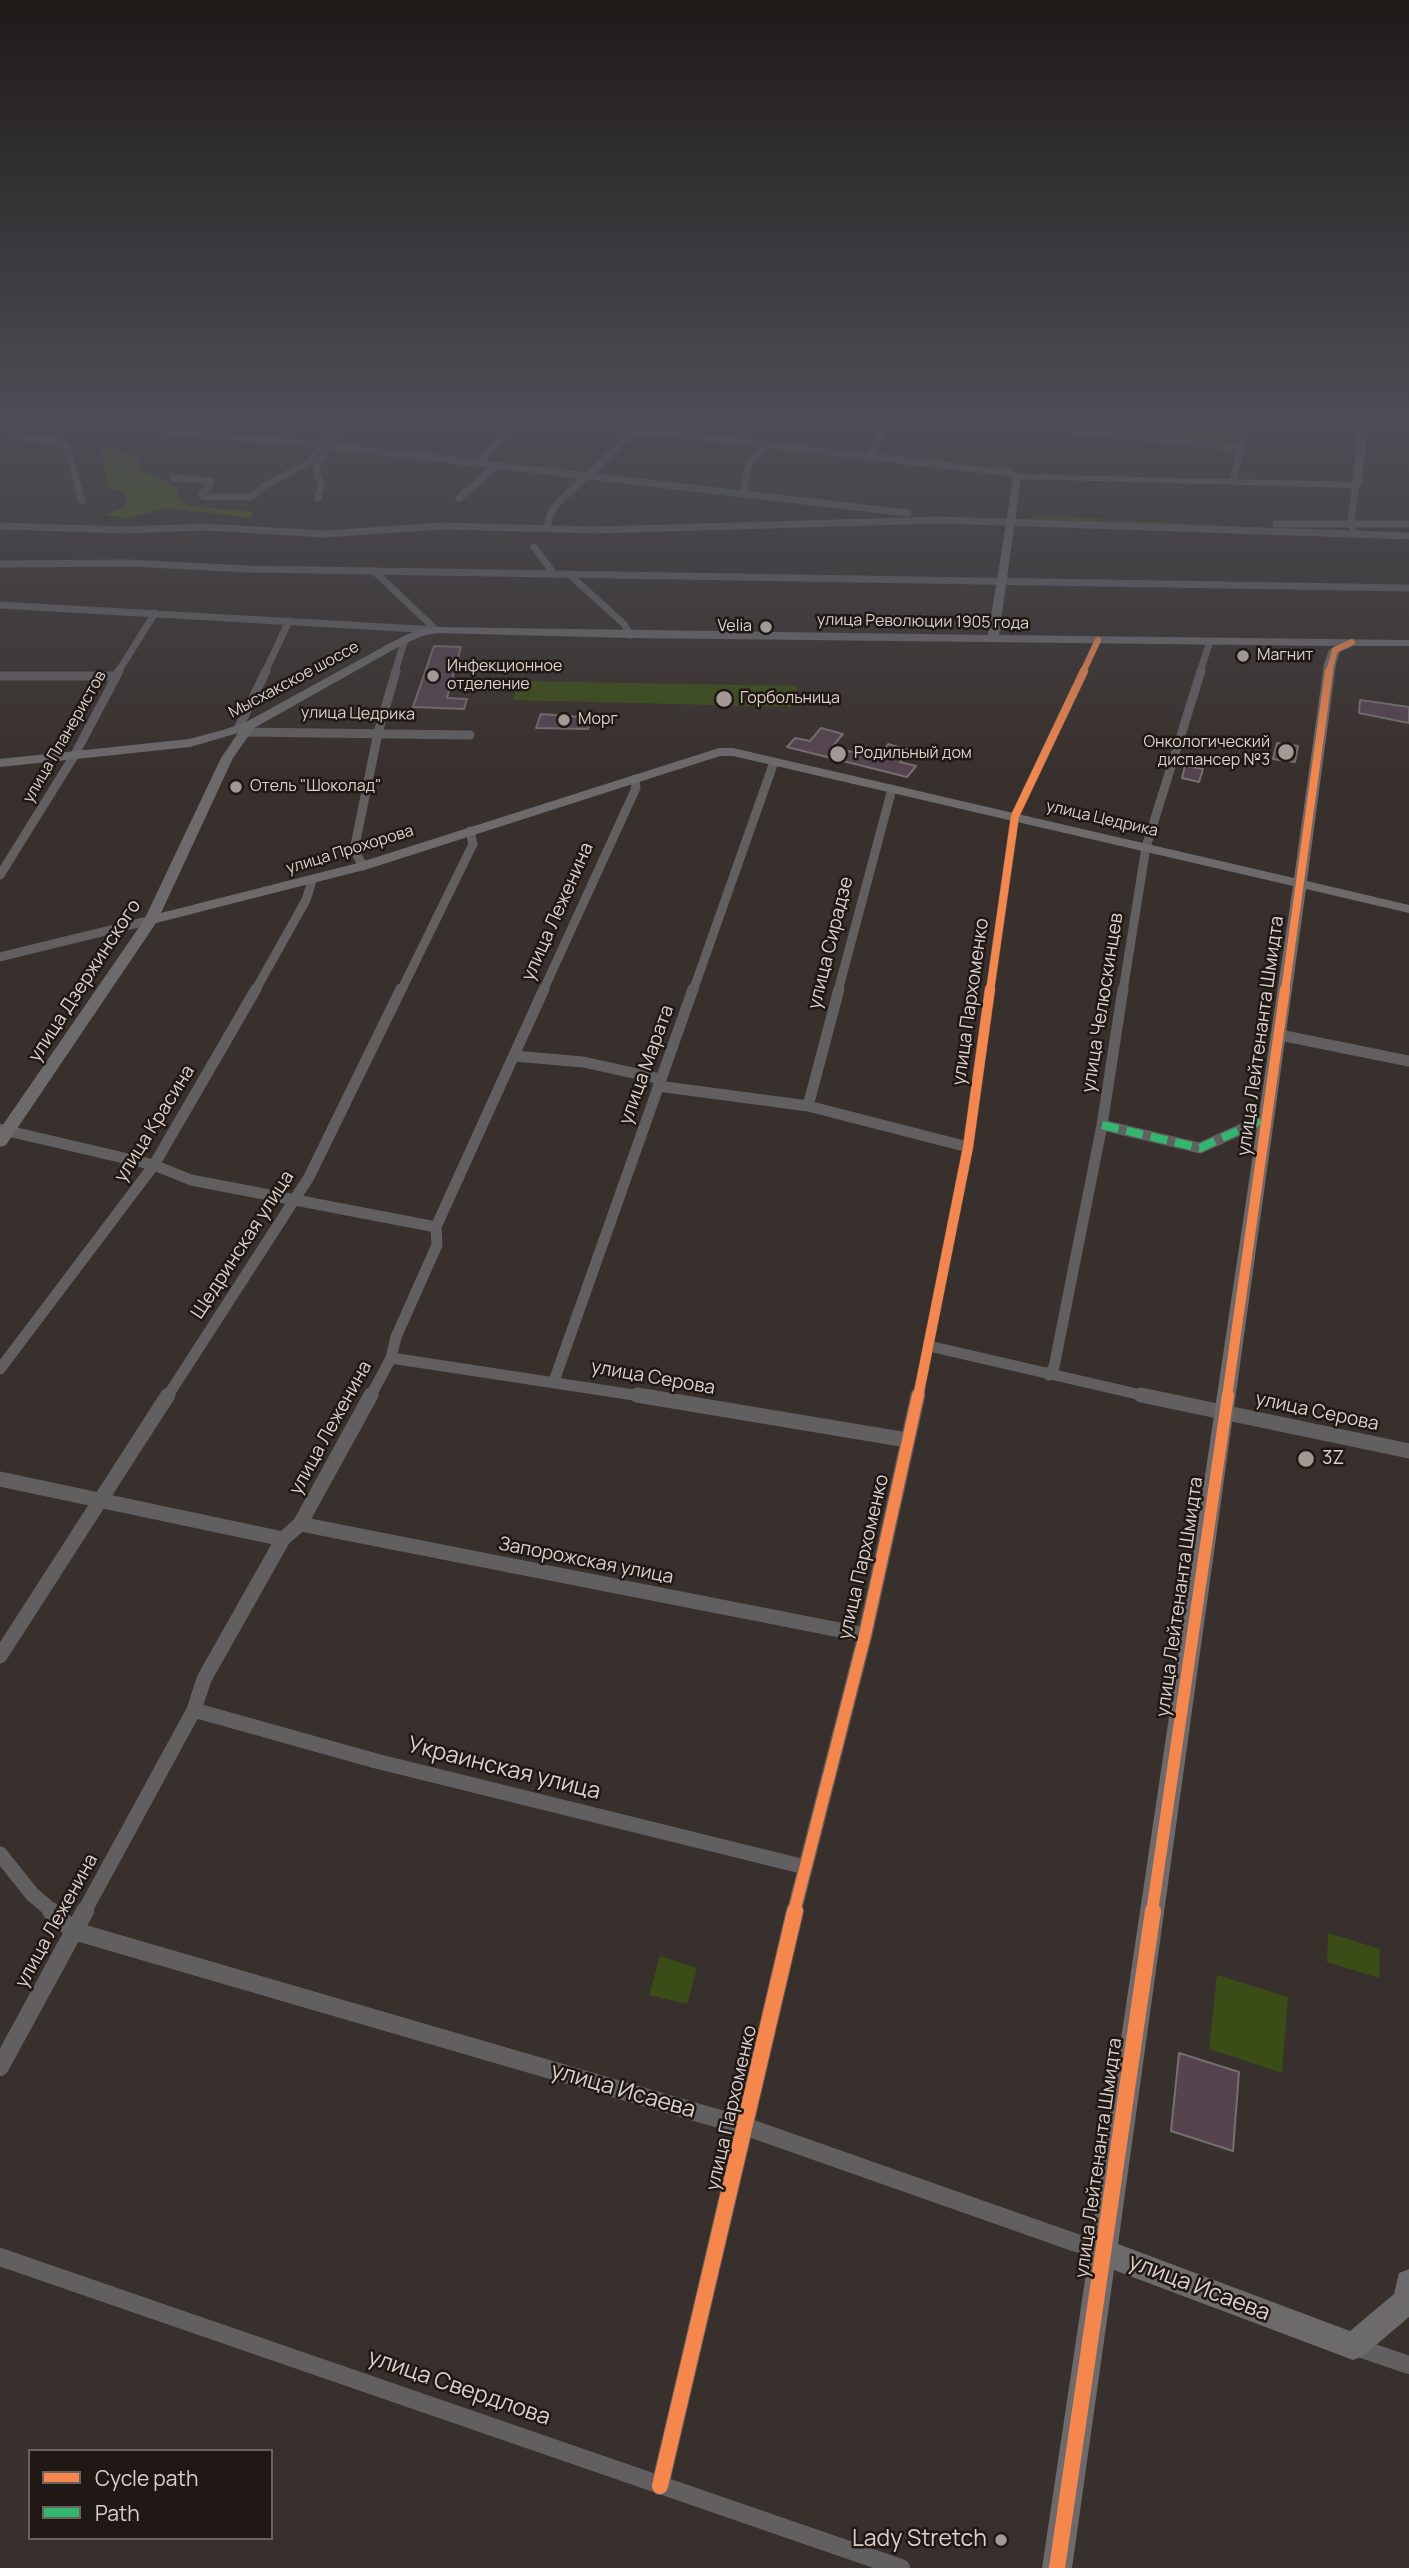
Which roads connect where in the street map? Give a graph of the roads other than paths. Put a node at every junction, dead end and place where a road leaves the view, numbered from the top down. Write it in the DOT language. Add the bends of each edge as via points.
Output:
graph roads {
  1 [pos="1007,541"];
  2 [pos="534,547"];
  3 [pos="0,564"];
  4 [pos="374,571"];
  5 [pos="554,574"];
  6 [pos="570,575"];
  7 [pos="1001,582"];
  8 [pos="1409,588"];
  9 [pos="0,605"];
  10 [pos="155,613"];
  11 [pos="289,621"];
  12 [pos="431,627"];
  13 [pos="407,634"];
  14 [pos="630,635"];
  15 [pos="993,639"];
  16 [pos="1097,640"];
  17 [pos="1210,641"];
  18 [pos="1352,642"];
  19 [pos="1409,643"];
  20 [pos="0,676"];
  21 [pos="116,676"];
  22 [pos="244,729"];
  23 [pos="378,733"];
  24 [pos="470,735"];
  25 [pos="190,743"];
  26 [pos="705,755"];
  27 [pos="74,756"];
  28 [pos="227,758"];
  29 [pos="774,762"];
  30 [pos="0,763"];
  31 [pos="635,779"];
  32 [pos="892,789"];
  33 [pos="1015,816"];
  34 [pos="470,831"];
  35 [pos="1146,847"];
  36 [pos="363,866"];
  37 [pos="0,875"];
  38 [pos="312,881"];
  39 [pos="1300,882"];
  40 [pos="164,893"];
  41 [pos="198,909"];
  42 [pos="1409,909"];
  43 [pos="151,920"];
  44 [pos="0,957"];
  45 [pos="1280,1035"];
  46 [pos="514,1056"];
  47 [pos="1409,1061"];
  48 [pos="660,1082"];
  49 [pos="808,1106"];
  50 [pos="1268,1117"];
  51 [pos="1102,1125"];
  52 [pos="3,1133"];
  53 [pos="968,1147"];
  54 [pos="154,1165"];
  55 [pos="293,1197"];
  56 [pos="436,1227"];
  57 [pos="929,1346"];
  58 [pos="391,1357"];
  59 [pos="0,1369"];
  60 [pos="1049,1375"];
  61 [pos="554,1381"];
  62 [pos="1225,1412"];
  63 [pos="907,1440"];
  64 [pos="1409,1451"];
  65 [pos="0,1479"];
  66 [pos="98,1501"];
  67 [pos="300,1524"];
  68 [pos="283,1539"];
  69 [pos="865,1634"];
  70 [pos="0,1656"];
  71 [pos="194,1710"];
  72 [pos="0,1854"];
  73 [pos="805,1867"];
  74 [pos="74,1931"];
  75 [pos="0,2067"];
  76 [pos="747,2127"];
  77 [pos="1102,2252"];
  78 [pos="0,2257"];
  79 [pos="1408,2296"];
  80 [pos="1353,2346"];
  81 [pos="1409,2365"];
  82 [pos="660,2486"];
  83 [pos="894,2567"];
  84 [pos="1057,2568"];
  1 -- 7 [label="street"];
  2 -- 5 [label="street"];
  3 -- 4 [label="street"];
  4 -- 5 [label="street"];
  4 -- 12 [label="street"];
  5 -- 6 [label="street"];
  6 -- 7 [label="street"];
  6 -- 14 [label="street" via="624,624"];
  7 -- 8 [label="street"];
  7 -- 15 [label="street"];
  9 -- 10 [label="street"];
  10 -- 11 [label="street"];
  10 -- 21 [label="street, улица Планеристов"];
  11 -- 13 [label="street"];
  11 -- 22 [label="street, улица Дзержинского"];
  12 -- 13 [label="street, Мысхакское шоссе"];
  12 -- 14 [label="street, улица Революции 1905 года"];
  13 -- 22 [label="street, Мысхакское шоссе"];
  13 -- 23 [label="street"];
  14 -- 15 [label="street, улица Революции 1905 года"];
  15 -- 16 [label="street, улица Революции 1905 года"];
  16 -- 17 [label="street, улица Революции 1905 года"];
  16 -- 33 [label="street, улица Пархоменко"];
  17 -- 18 [label="street, улица Революции 1905 года"];
  17 -- 35 [label="street, улица Челюскинцев"];
  18 -- 19 [label="street, улица Революции 1905 года"];
  18 -- 39 [label="street, улица Лейтенанта Шмидта" via="1335,650 1330,664"];
  20 -- 21 [label="street"];
  21 -- 27 [label="street, улица Планеристов"];
  22 -- 23 [label="street, улица Цедрика"];
  22 -- 25 [label="street, Мысхакское шоссе"];
  22 -- 28 [label="street, улица Дзержинского"];
  23 -- 24 [label="street, улица Цедрика"];
  23 -- 36 [label="street" via="354,850"];
  25 -- 27 [label="street, Мысхакское шоссе"];
  25 -- 28 [label="street" via="219,747"];
  26 -- 29 [label="street, улица Цедрика" via="733,752"];
  26 -- 31 [label="street, улица Прохорова"];
  27 -- 30 [label="street, Мысхакское шоссе"];
  27 -- 37 [label="street, улица Планеристов"];
  28 -- 40 [label="street, улица Дзержинского"];
  29 -- 32 [label="street, улица Цедрика"];
  29 -- 48 [label="street, улица Марата"];
  31 -- 34 [label="street, улица Прохорова"];
  31 -- 46 [label="street, улица Леженина" via="636,788"];
  32 -- 33 [label="street, улица Цедрика"];
  32 -- 49 [label="street, улица Сирадзе"];
  33 -- 35 [label="street, улица Цедрика"];
  33 -- 53 [label="street, улица Пархоменко"];
  34 -- 36 [label="street, улица Прохорова"];
  34 -- 55 [label="street, Щедринская улица" via="473,844 309,1177"];
  35 -- 39 [label="street, улица Цедрика"];
  35 -- 51 [label="street, улица Челюскинцев"];
  36 -- 38 [label="street, улица Прохорова"];
  38 -- 41 [label="street, улица Прохорова"];
  38 -- 54 [label="street, улица Красина" via="271,964"];
  39 -- 42 [label="street, улица Цедрика"];
  39 -- 45 [label="street, улица Лейтенанта Шмидта"];
  40 -- 41 [label="street" via="171,909"];
  40 -- 43 [label="street, улица Дзержинского"];
  41 -- 43 [label="street, улица Прохорова"];
  43 -- 44 [label="street, улица Прохорова"];
  43 -- 52 [label="street, улица Дзержинского"];
  45 -- 47 [label="street"];
  45 -- 50 [label="street, улица Лейтенанта Шмидта"];
  46 -- 48 [label="street" via="583,1062"];
  46 -- 56 [label="street, улица Леженина"];
  48 -- 49 [label="street"];
  48 -- 61 [label="street, улица Марата"];
  49 -- 53 [label="street"];
  50 -- 51 [label="street" via="1200,1148"];
  50 -- 62 [label="street, улица Лейтенанта Шмидта"];
  51 -- 60 [label="street, улица Челюскинцев"];
  52 -- 54 [label="street"];
  53 -- 57 [label="street, улица Пархоменко"];
  54 -- 55 [label="street" via="191,1180"];
  54 -- 59 [label="street, улица Красина"];
  55 -- 56 [label="street"];
  55 -- 66 [label="street, Щедринская улица"];
  56 -- 58 [label="street, улица Леженина" via="437,1245"];
  57 -- 60 [label="street, улица Серова"];
  57 -- 63 [label="street, улица Пархоменко"];
  58 -- 61 [label="street, улица Серова"];
  58 -- 67 [label="street, улица Леженина"];
  60 -- 62 [label="street, улица Серова"];
  61 -- 63 [label="street, улица Серова"];
  62 -- 64 [label="street, улица Серова"];
  62 -- 77 [label="street, улица Лейтенанта Шмидта"];
  63 -- 69 [label="street, улица Пархоменко"];
  65 -- 66 [label="street"];
  66 -- 68 [label="street"];
  66 -- 70 [label="street, Щедринская улица"];
  67 -- 68 [label="street, улица Леженина"];
  67 -- 69 [label="street, Запорожская улица"];
  68 -- 71 [label="street, улица Леженина" via="204,1679"];
  69 -- 73 [label="street, улица Пархоменко"];
  71 -- 73 [label="street, Украинская улица" via="376,1761"];
  71 -- 74 [label="street, улица Леженина"];
  72 -- 74 [label="street, улица Исаева" via="32,1894"];
  73 -- 76 [label="street, улица Пархоменко"];
  74 -- 75 [label="street, улица Леженина"];
  74 -- 76 [label="street, улица Исаева"];
  76 -- 77 [label="street, улица Исаева"];
  76 -- 82 [label="street, улица Пархоменко"];
  77 -- 80 [label="street, улица Исаева"];
  77 -- 84 [label="street, улица Лейтенанта Шмидта"];
  78 -- 82 [label="street, улица Свердлова"];
  79 -- 80 [label="street"];
  80 -- 81 [label="street"];
  82 -- 83 [label="street, улица Свердлова"];
}
